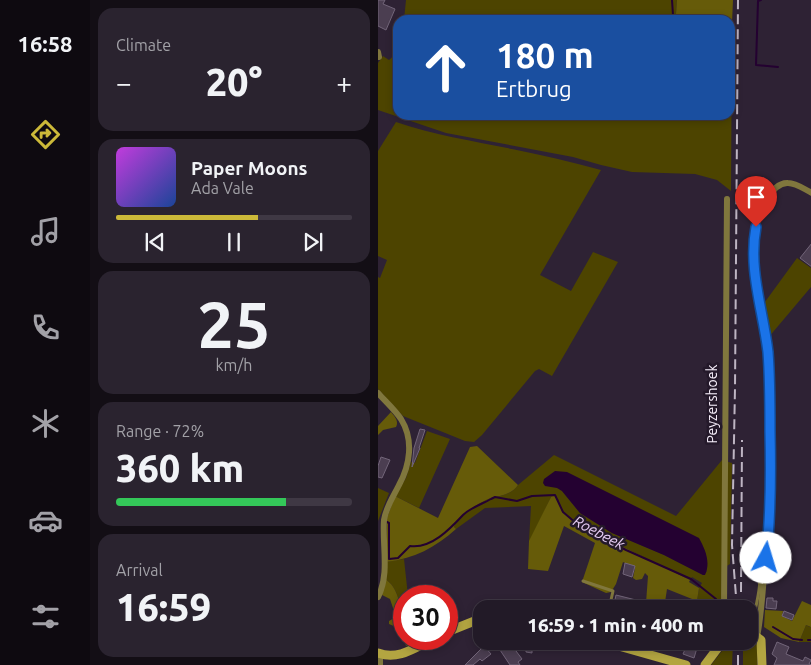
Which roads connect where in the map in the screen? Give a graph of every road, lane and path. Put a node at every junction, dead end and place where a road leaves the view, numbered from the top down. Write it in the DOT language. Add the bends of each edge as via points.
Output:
graph roads {
  1 [pos="812,193"];
  2 [pos="727,199"];
  3 [pos="378,393"];
  4 [pos="763,557"];
  5 [pos="756,561"];
  6 [pos="583,581"];
  7 [pos="378,596"];
  8 [pos="611,600"];
  9 [pos="724,600"];
  10 [pos="757,600"];
  11 [pos="758,600"];
  12 [pos="473,622"];
  13 [pos="458,628"];
  14 [pos="758,641"];
  15 [pos="411,650"];
  16 [pos="634,650"];
  17 [pos="716,650"];
  18 [pos="379,654"];
  19 [pos="380,665"];
  20 [pos="686,665"];
  21 [pos="705,665"];
  22 [pos="762,665"];
  1 -- 4 [label="street" via="789,183 779,185 762,209 755,233 755,270 768,351 770,406 770,517"];
  2 -- 9 [label="street, Peyzershoek"];
  3 -- 7 [label="street" via="400,418 409,449 405,472 387,507 384,521 384,575"];
  4 -- 5 [label="lane"];
  4 -- 5 [label="lane" via="756,552 751,553 751,559"];
  4 -- 10 [label="street"];
  5 -- 11 [label="lane" via="760,574"];
  6 -- 8 [label="lane" via="613,591"];
  12 -- 13 [label="street"];
  14 -- 22 [label="street" via="761,643"];
  15 -- 18 [label="street" via="397,655"];
  16 -- 20 [label="street"];
  17 -- 21 [label="street"];
  18 -- 19 [label="street"];
}
